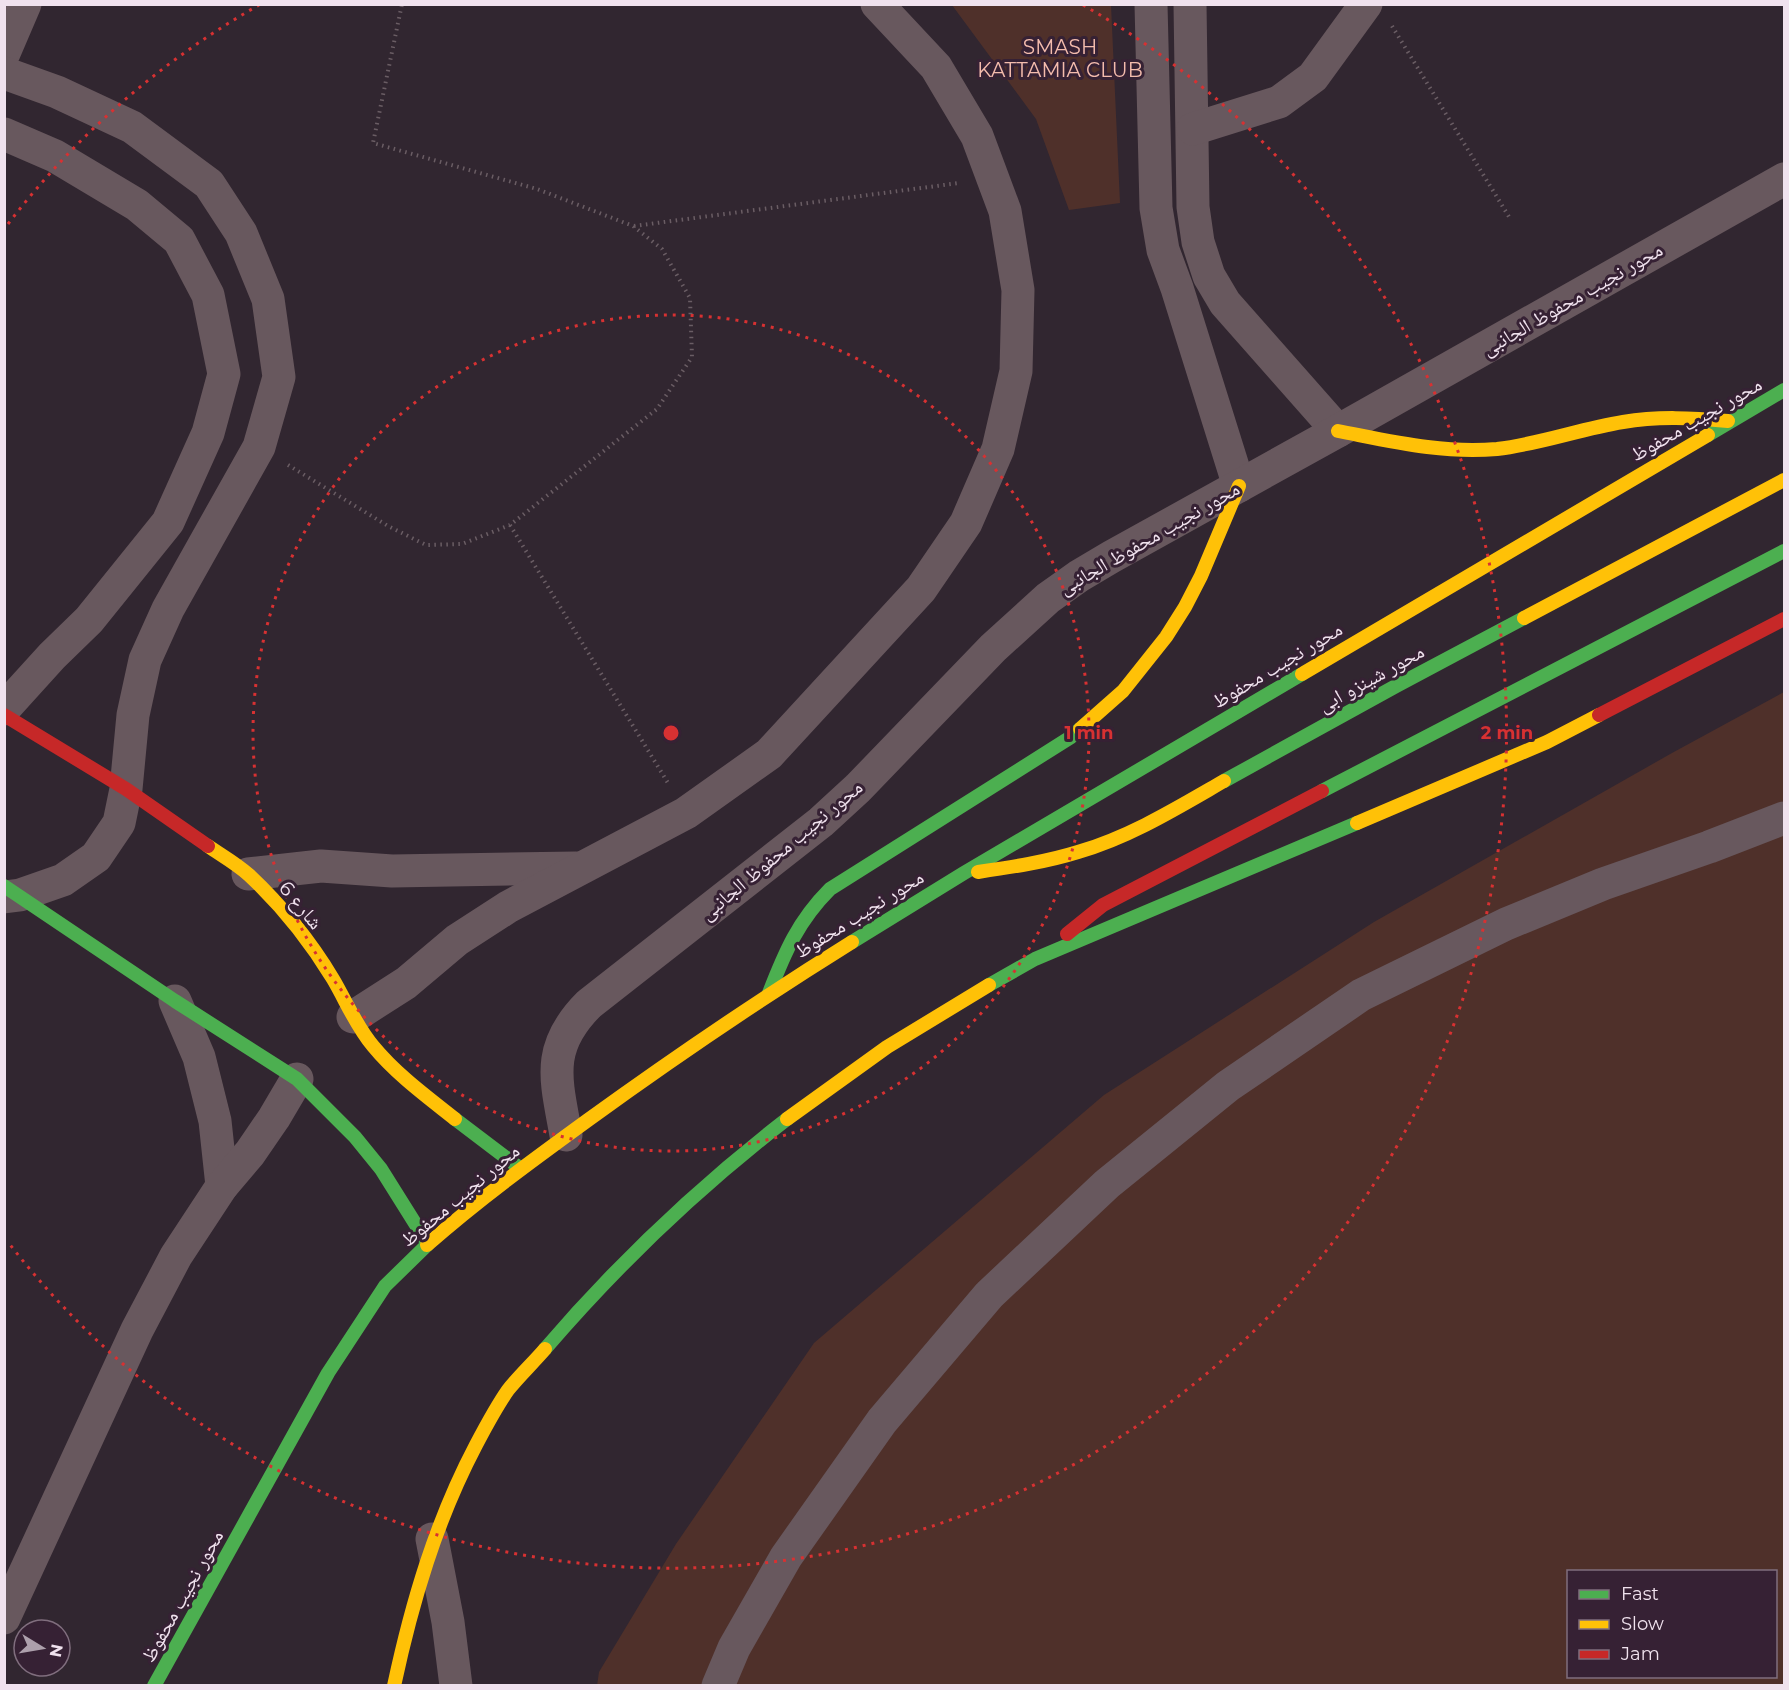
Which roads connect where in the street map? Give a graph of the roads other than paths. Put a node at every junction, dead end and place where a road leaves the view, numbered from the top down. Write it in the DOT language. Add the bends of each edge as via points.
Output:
graph roads {
  1 [pos="24,4"];
  2 [pos="877,4"];
  3 [pos="1151,4"];
  4 [pos="1190,4"];
  5 [pos="1379,14"];
  6 [pos="4,53"];
  7 [pos="4,73"];
  8 [pos="1193,129"];
  9 [pos="4,134"];
  10 [pos="1785,178"];
  11 [pos="1785,390"];
  12 [pos="1728,421"];
  13 [pos="1338,431"];
  14 [pos="1785,480"];
  15 [pos="1239,486"];
  16 [pos="1785,551"];
  17 [pos="1785,619"];
  18 [pos="4,709"];
  19 [pos="4,715"];
  20 [pos="126,789"];
  21 [pos="1785,818"];
  22 [pos="581,868"];
  23 [pos="964,873"];
  24 [pos="248,874"];
  25 [pos="10,893"];
  26 [pos="1035,959"];
  27 [pos="769,993"];
  28 [pos="175,1001"];
  29 [pos="353,1017"];
  30 [pos="297,1079"];
  31 [pos="566,1135"];
  32 [pos="522,1169"];
  33 [pos="222,1186"];
  34 [pos="428,1244"];
  35 [pos="432,1539"];
  36 [pos="4,1618"];
  37 [pos="154,1686"];
  38 [pos="394,1686"];
  39 [pos="456,1686"];
  40 [pos="718,1686"];
  1 -- 6 [label="street"];
  2 -- 22 [label="street" via="936,67 977,136 1005,211 1018,290 1016,371 998,449 966,523 921,589 769,754 686,813"];
  3 -- 15 [label="street" via="1156,208 1163,250"];
  4 -- 8 [label="street"];
  5 -- 8 [label="street" via="1314,77 1279,102"];
  7 -- 20 [label="street" via="57,92 132,127 209,184 241,232 268,299 279,377 259,447 168,609 145,660 133,715"];
  8 -- 13 [label="street" via="1193,207 1198,242 1209,276 1225,303"];
  9 -- 18 [label="street" via="55,156 137,205 179,240 208,295 224,374 208,433 168,522 89,620"];
  10 -- 13 [label="street, محور نجيب محفوظ الجانبى"];
  11 -- 12 [label="main road, محور نجيب محفوظ"];
  12 -- 13 [label="main road" via="1659,418 1624,422 1480,450 1442,449"];
  12 -- 23 [label="main road, محور نجيب محفوظ"];
  13 -- 15 [label="street, محور نجيب محفوظ الجانبى"];
  14 -- 23 [label="main road, محور شينزو ابى" via="1396,686 1144,826 1080,852 1042,862"];
  15 -- 27 [label="main road" via="1185,607 1123,691 1071,737 830,889 800,921"];
  15 -- 31 [label="street, محور نجيب محفوظ الجانبى" via="1111,556 1048,598 993,648 821,822 573,1020 556,1062"];
  16 -- 26 [label="main road" via="1103,905"];
  17 -- 26 [label="main road" via="1547,742"];
  19 -- 20 [label="main road, شارع 6"];
  20 -- 24 [label="main road, شارع 6"];
  20 -- 25 [label="street" via="119,823 96,857 63,880"];
  21 -- 40 [label="street" via="1506,924 1371,990 1247,1073 1107,1184 989,1295 882,1421 786,1557 734,1648"];
  22 -- 24 [label="street" via="392,872 321,866"];
  22 -- 29 [label="street" via="457,940 406,983"];
  23 -- 27 [label="main road, محور نجيب محفوظ"];
  24 -- 29 [label="main road, شارع 6" via="307,941"];
  25 -- 28 [label="main road"];
  26 -- 35 [label="main road" via="958,1002 814,1099 745,1152 672,1217 560,1330 506,1393 453,1489"];
  27 -- 31 [label="main road, محور نجيب محفوظ"];
  28 -- 30 [label="main road"];
  28 -- 33 [label="street" via="199,1058 215,1121"];
  29 -- 32 [label="main road, شارع 6" via="394,1069"];
  30 -- 33 [label="street" via="250,1153"];
  30 -- 34 [label="main road" via="381,1169"];
  31 -- 32 [label="main road, محور نجيب محفوظ"];
  32 -- 34 [label="main road, محور نجيب محفوظ"];
  33 -- 36 [label="street" via="176,1256 137,1330"];
  34 -- 37 [label="main road, محور نجيب محفوظ" via="385,1286 328,1373"];
  35 -- 38 [label="main road" via="415,1591"];
  35 -- 39 [label="street"];
}
